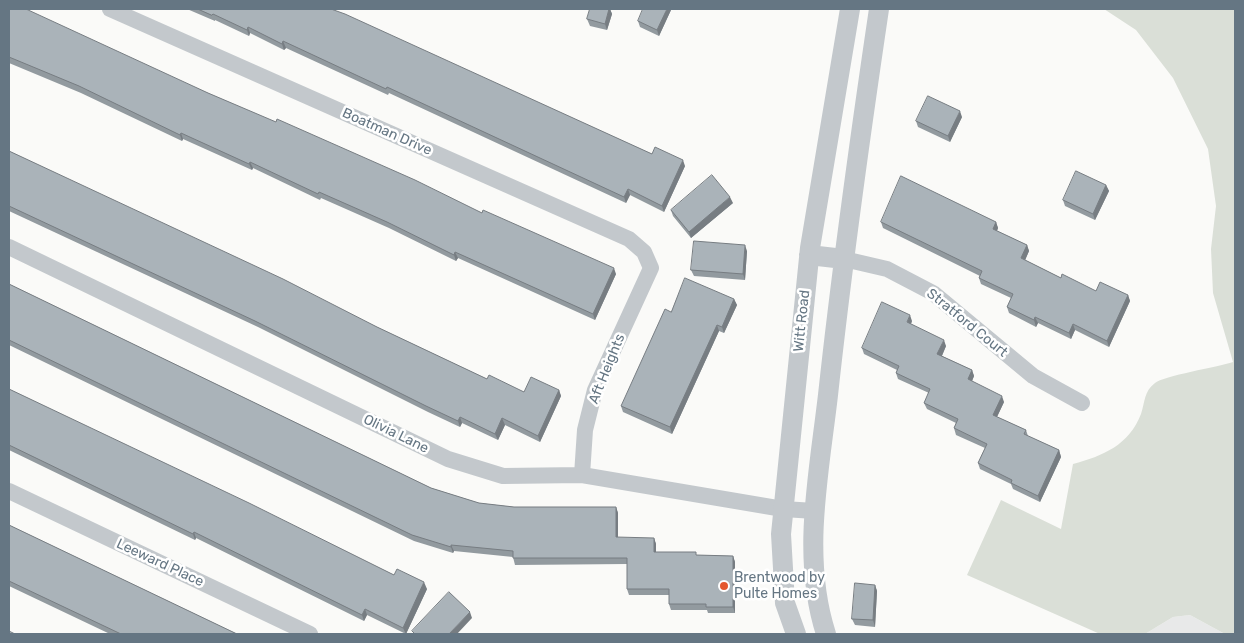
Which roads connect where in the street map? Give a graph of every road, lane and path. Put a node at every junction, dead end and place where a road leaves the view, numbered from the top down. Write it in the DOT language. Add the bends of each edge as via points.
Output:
graph roads {
  1 [pos="110,9"];
  2 [pos="850,9"];
  3 [pos="880,9"];
  4 [pos="9,247"];
  5 [pos="809,255"];
  6 [pos="844,260"];
  7 [pos="651,268"];
  8 [pos="1082,403"];
  9 [pos="582,475"];
  10 [pos="9,491"];
  11 [pos="783,509"];
  12 [pos="815,511"];
  13 [pos="310,634"];
  14 [pos="796,634"];
  15 [pos="826,634"];
  1 -- 7 [label="street, Boatman Drive" via="629,239 644,252"];
  2 -- 5 [label="street, Witt Road"];
  3 -- 6 [label="street"];
  4 -- 9 [label="street, Olivia Lane" via="448,459 503,476"];
  5 -- 6 [label="street"];
  5 -- 11 [label="street, Witt Road"];
  6 -- 8 [label="street, Stratford Court" via="887,269 933,293 1033,376"];
  6 -- 12 [label="street"];
  7 -- 9 [label="street, Aft Heights" via="595,390 585,430"];
  9 -- 11 [label="street, Olivia Lane"];
  10 -- 13 [label="street, Leeward Place"];
  11 -- 12 [label="street, Olivia Lane"];
  11 -- 14 [label="street, Witt Road" via="781,534 785,603"];
  12 -- 15 [label="street" via="812,536 817,607"];
}
